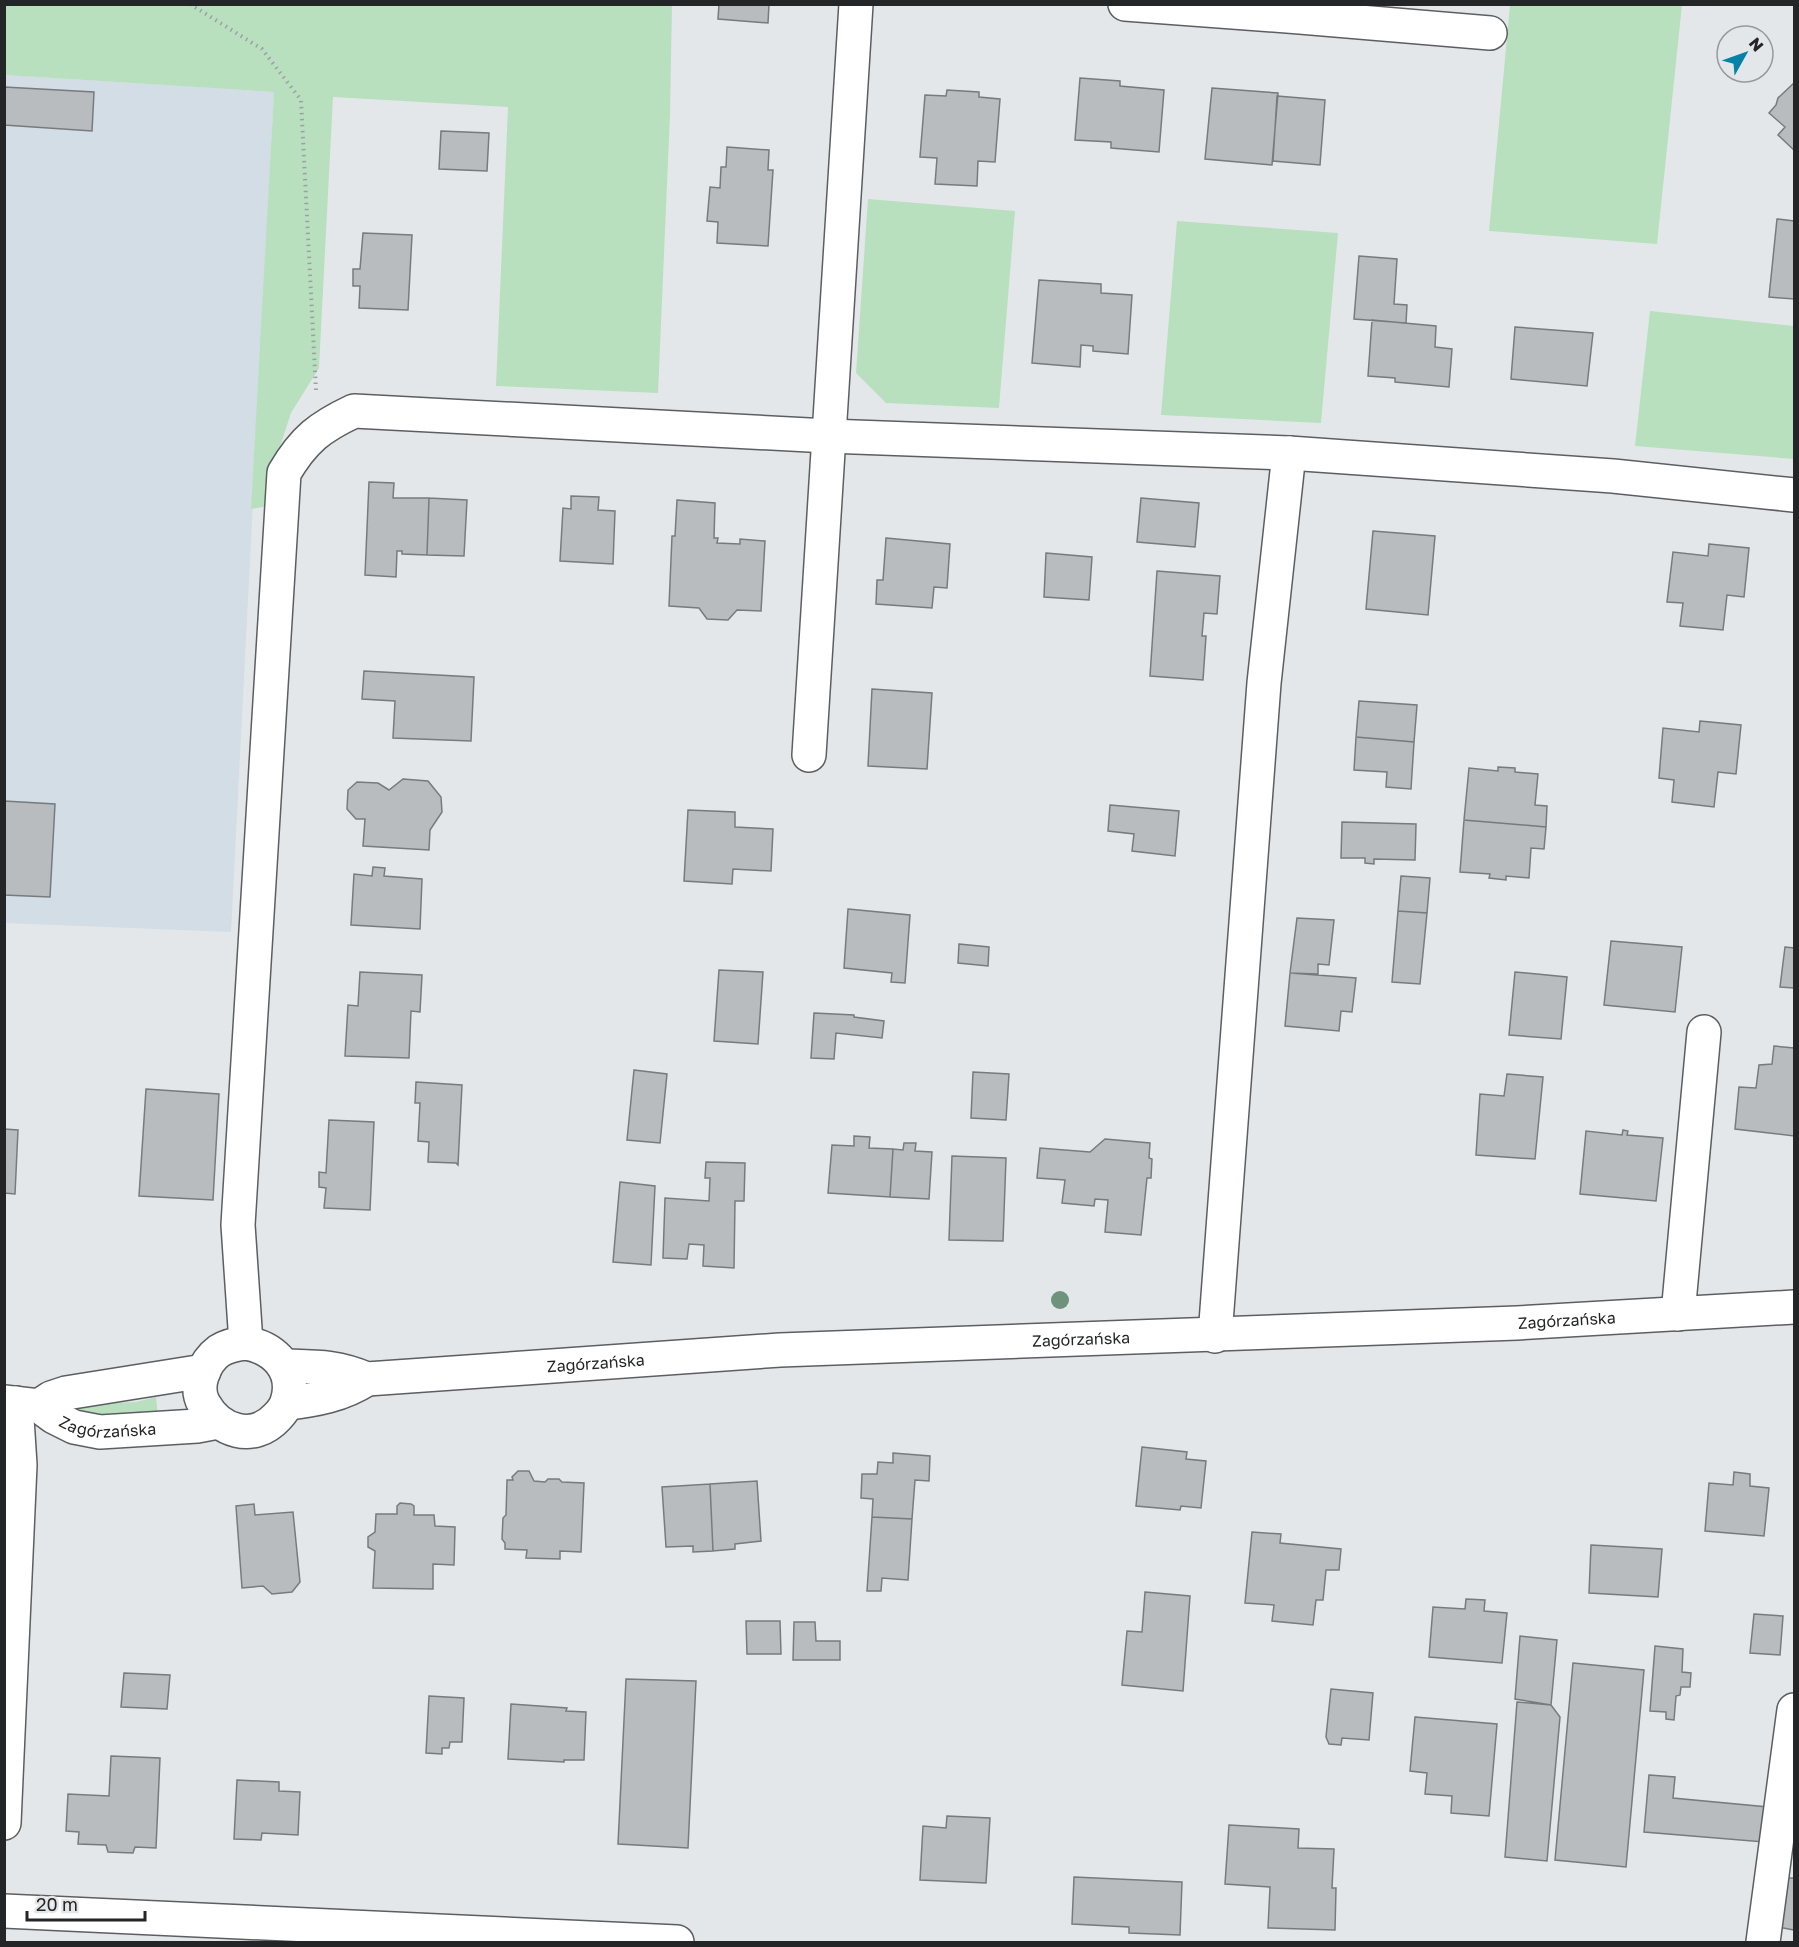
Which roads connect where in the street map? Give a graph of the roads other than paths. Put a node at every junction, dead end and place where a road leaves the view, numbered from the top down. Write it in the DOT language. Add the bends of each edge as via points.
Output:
graph roads {
  1 [pos="856,4"];
  2 [pos="1125,4"];
  3 [pos="1490,33"];
  4 [pos="828,436"];
  5 [pos="1289,453"];
  6 [pos="1794,495"];
  7 [pos="809,755"];
  8 [pos="1704,1032"];
  9 [pos="1794,1307"];
  10 [pos="1678,1314"];
  11 [pos="1215,1336"];
  12 [pos="246,1343"];
  13 [pos="284,1366"];
  14 [pos="204,1371"];
  15 [pos="367,1379"];
  16 [pos="287,1403"];
  17 [pos="20,1404"];
  18 [pos="218,1422"];
  19 [pos="1794,1710"];
  20 [pos="4,1823"];
  21 [pos="4,1911"];
  22 [pos="676,1942"];
  23 [pos="1763,1942"];
  1 -- 4 [label="street"];
  2 -- 3 [label="street"];
  4 -- 5 [label="street"];
  4 -- 7 [label="street"];
  4 -- 12 [label="street" via="354,411 318,431 296,452 284,473 238,1225"];
  5 -- 6 [label="street" via="1640,478"];
  5 -- 11 [label="street" via="1264,683"];
  8 -- 10 [label="street"];
  9 -- 10 [label="street, Zagórzańska"];
  10 -- 11 [label="street, Zagórzańska"];
  11 -- 15 [label="street, Zagórzańska" via="780,1350"];
  12 -- 13 [label="street" via="270,1351"];
  12 -- 14 [label="street" via="220,1351"];
  13 -- 15 [label="street, Zagórzańska" via="346,1370"];
  13 -- 16 [label="street" via="289,1385"];
  14 -- 17 [label="street, Zagórzańska"];
  14 -- 18 [label="street" via="199,1383 200,1398"];
  15 -- 16 [label="street, Zagórzańska" via="331,1396"];
  16 -- 18 [label="street" via="272,1423 258,1429 231,1429"];
  17 -- 18 [label="street, Zagórzańska" via="74,1427 100,1431"];
  17 -- 20 [label="street"];
  19 -- 23 [label="street"];
  21 -- 22 [label="street"];
}
